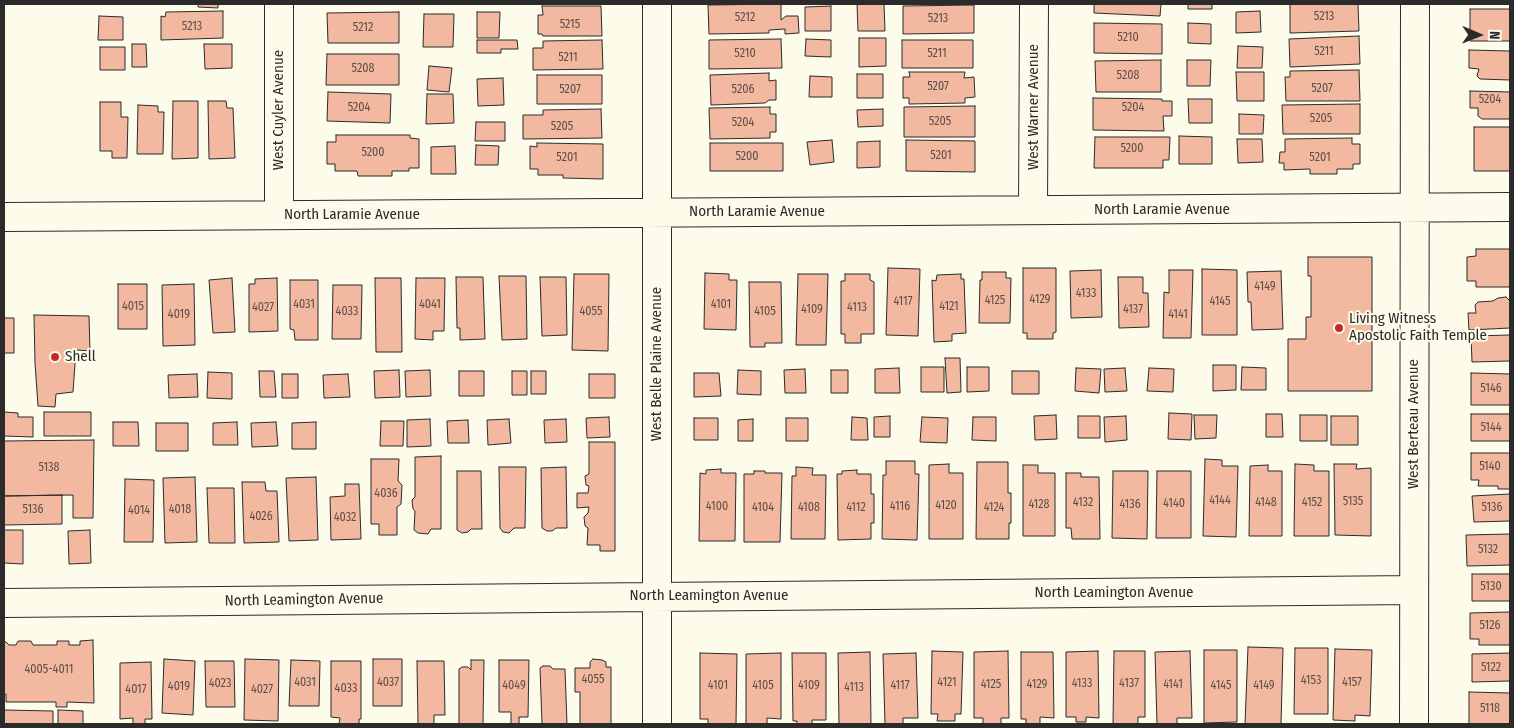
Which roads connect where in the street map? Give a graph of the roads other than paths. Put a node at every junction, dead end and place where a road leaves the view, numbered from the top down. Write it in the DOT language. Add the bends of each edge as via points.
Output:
graph roads {
  1 [pos="279,4"];
  2 [pos="657,4"];
  3 [pos="1034,4"];
  4 [pos="1415,4"];
  5 [pos="1510,207"];
  6 [pos="1415,208"];
  7 [pos="1033,210"];
  8 [pos="657,213"];
  9 [pos="279,215"];
  10 [pos="4,217"];
  11 [pos="1414,590"];
  12 [pos="656,597"];
  13 [pos="4,603"];
  14 [pos="656,724"];
  15 [pos="1414,724"];
  1 -- 9 [label="street, West Cuyler Avenue"];
  2 -- 8 [label="street, West Belle Plaine Avenue"];
  3 -- 7 [label="street, West Warner Avenue"];
  4 -- 6 [label="street, West Berteau Avenue"];
  5 -- 6 [label="street, North Laramie Avenue"];
  6 -- 7 [label="street, North Laramie Avenue"];
  6 -- 11 [label="street, West Berteau Avenue"];
  7 -- 8 [label="street, North Laramie Avenue"];
  8 -- 9 [label="street, North Laramie Avenue"];
  8 -- 12 [label="street, West Belle Plaine Avenue"];
  9 -- 10 [label="street, North Laramie Avenue"];
  11 -- 12 [label="street, North Leamington Avenue"];
  11 -- 15 [label="street, West Berteau Avenue"];
  12 -- 13 [label="street, North Leamington Avenue"];
  12 -- 14 [label="street, West Belle Plaine Avenue"];
}
